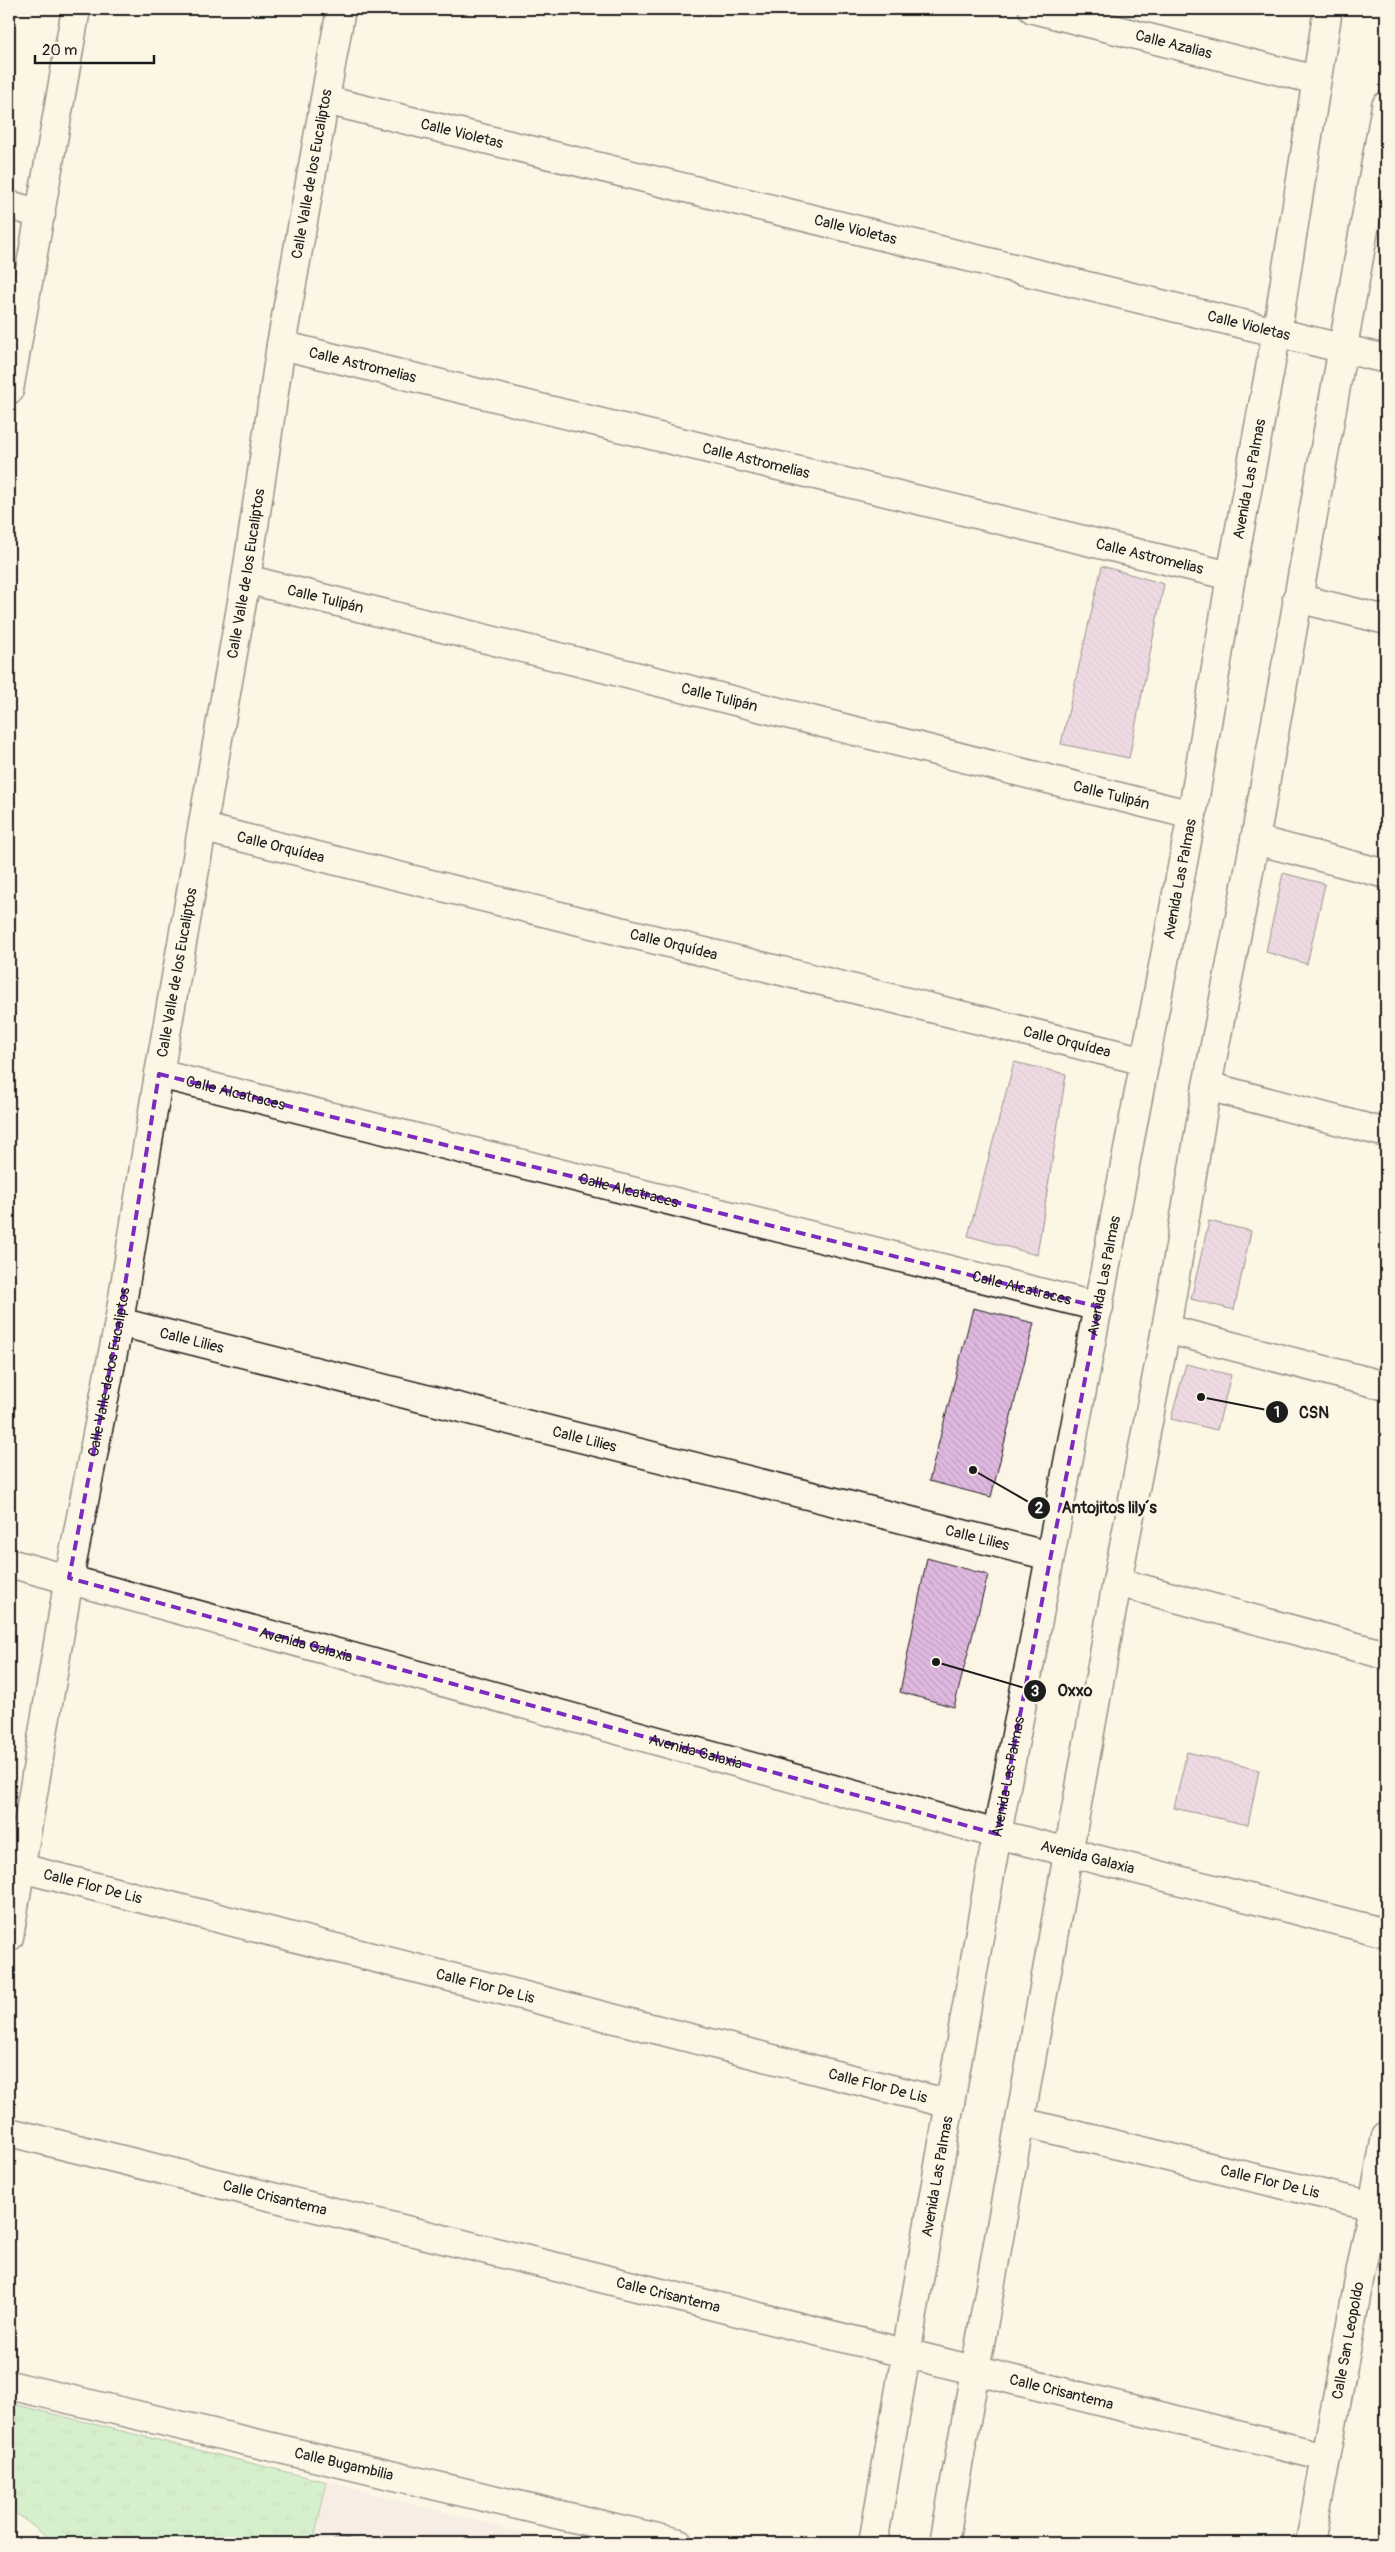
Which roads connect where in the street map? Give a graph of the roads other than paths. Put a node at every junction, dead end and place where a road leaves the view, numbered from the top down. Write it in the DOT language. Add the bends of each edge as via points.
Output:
graph roads {
  1 [pos="76,9"];
  2 [pos="341,9"];
  3 [pos="1033,9"];
  4 [pos="1328,9"];
  5 [pos="1316,80"];
  6 [pos="325,100"];
  7 [pos="1386,106"];
  8 [pos="9,205"];
  9 [pos="41,214"];
  10 [pos="1277,332"];
  11 [pos="281,345"];
  12 [pos="1344,347"];
  13 [pos="1386,359"];
  14 [pos="9,390"];
  15 [pos="1231,576"];
  16 [pos="246,579"];
  17 [pos="1297,598"];
  18 [pos="1386,620"];
  19 [pos="1192,815"];
  20 [pos="204,828"];
  21 [pos="1255,840"];
  22 [pos="1386,874"];
  23 [pos="1145,1061"];
  24 [pos="159,1074"];
  25 [pos="1208,1086"];
  26 [pos="1386,1133"];
  27 [pos="1098,1307"];
  28 [pos="119,1322"];
  29 [pos="1166,1329"];
  30 [pos="1386,1386"];
  31 [pos="1050,1556"];
  32 [pos="9,1563"];
  33 [pos="69,1578"];
  34 [pos="1117,1582"];
  35 [pos="1386,1655"];
  36 [pos="997,1834"];
  37 [pos="1069,1852"];
  38 [pos="21,1868"];
  39 [pos="1386,1933"];
  40 [pos="9,1937"];
  41 [pos="950,2104"];
  42 [pos="1022,2122"];
  43 [pos="9,2132"];
  44 [pos="1386,2136"];
  45 [pos="1373,2206"];
  46 [pos="907,2354"];
  47 [pos="976,2371"];
  48 [pos="9,2385"];
  49 [pos="1326,2457"];
  50 [pos="679,2543"];
  51 [pos="873,2543"];
  52 [pos="944,2543"];
  53 [pos="1310,2543"];
  1 -- 9 [label="street"];
  2 -- 6 [label="street, Calle Valle de los Eucaliptos"];
  3 -- 5 [label="street, Calle Azalias"];
  4 -- 5 [label="street, Avenida Las Palmas"];
  5 -- 10 [label="street, Avenida Las Palmas"];
  6 -- 10 [label="street, Calle Violetas"];
  6 -- 11 [label="street, Calle Valle de los Eucaliptos"];
  7 -- 12 [label="street"];
  8 -- 9 [label="street"];
  9 -- 14 [label="street"];
  10 -- 12 [label="street, Calle Violetas"];
  10 -- 15 [label="street, Avenida Las Palmas"];
  11 -- 15 [label="street, Calle Astromelias"];
  11 -- 16 [label="street, Calle Valle de los Eucaliptos"];
  12 -- 13 [label="street, Calle Violetas"];
  12 -- 17 [label="street"];
  15 -- 19 [label="street, Avenida Las Palmas"];
  16 -- 19 [label="street, Calle Tulipán"];
  16 -- 20 [label="street, Calle Valle de los Eucaliptos"];
  17 -- 18 [label="street"];
  17 -- 21 [label="street"];
  19 -- 23 [label="street, Avenida Las Palmas"];
  20 -- 23 [label="street, Calle Orquídea"];
  20 -- 24 [label="street, Calle Valle de los Eucaliptos"];
  21 -- 22 [label="street"];
  21 -- 25 [label="street"];
  23 -- 27 [label="street, Avenida Las Palmas"];
  24 -- 27 [label="street, Calle Alcatraces"];
  24 -- 28 [label="street, Calle Valle de los Eucaliptos"];
  25 -- 26 [label="street"];
  25 -- 29 [label="street"];
  27 -- 31 [label="street, Avenida Las Palmas"];
  28 -- 31 [label="street, Calle Lilies"];
  28 -- 33 [label="street, Calle Valle de los Eucaliptos"];
  29 -- 30 [label="street"];
  29 -- 34 [label="street"];
  31 -- 36 [label="street, Avenida Las Palmas"];
  32 -- 33 [label="street, Avenida Galaxia"];
  33 -- 36 [label="street, Avenida Galaxia"];
  33 -- 38 [label="street, Calle Valle de los Eucaliptos"];
  34 -- 35 [label="street"];
  34 -- 37 [label="street"];
  36 -- 37 [label="street, Avenida Galaxia"];
  36 -- 41 [label="street, Avenida Las Palmas"];
  37 -- 39 [label="street, Avenida Galaxia"];
  37 -- 42 [label="street"];
  38 -- 40 [label="street, Calle Valle de los Eucaliptos"];
  38 -- 41 [label="street, Calle Flor De Lis"];
  41 -- 46 [label="street, Avenida Las Palmas"];
  42 -- 45 [label="street, Calle Flor De Lis"];
  42 -- 47 [label="street"];
  43 -- 46 [label="street, Calle Crisantema"];
  44 -- 45 [label="street, Calle San Leopoldo"];
  45 -- 49 [label="street, Calle San Leopoldo"];
  46 -- 47 [label="street, Calle Crisantema"];
  46 -- 51 [label="street, Avenida Las Palmas"];
  47 -- 49 [label="street, Calle Crisantema"];
  47 -- 52 [label="street"];
  48 -- 50 [label="street, Calle Bugambilia"];
  49 -- 53 [label="street, Calle San Leopoldo"];
}
